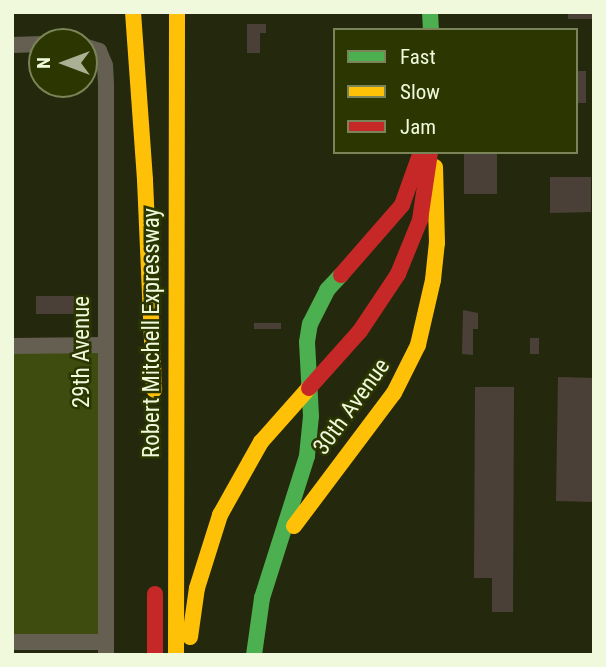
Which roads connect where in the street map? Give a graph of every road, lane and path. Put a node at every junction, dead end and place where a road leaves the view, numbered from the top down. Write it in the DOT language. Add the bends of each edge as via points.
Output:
graph roads {
  1 [pos="133,12"];
  2 [pos="177,12"];
  3 [pos="98,56"];
  4 [pos="156,99"];
  5 [pos="420,154"];
  6 [pos="432,154"];
  7 [pos="432,154"];
  8 [pos="104,345"];
  9 [pos="12,346"];
  10 [pos="309,388"];
  11 [pos="279,548"];
  12 [pos="155,579"];
  13 [pos="12,642"];
  14 [pos="106,648"];
  15 [pos="155,655"];
  16 [pos="176,655"];
  17 [pos="188,655"];
  18 [pos="254,655"];
  1 -- 4 [label="main road, Robert Mitchell Expressway" via="154,397"];
  2 -- 16 [label="main road, Robert Mitchell Expressway"];
  3 -- 8 [label="street, 29th Avenue" via="105,65 106,86"];
  5 -- 10 [label="main road, 30th Avenue" via="396,214 316,307 307,342"];
  6 -- 10 [label="main road" via="420,220 398,274 360,331"];
  7 -- 11 [label="main road, 30th Avenue" via="437,243 418,345 394,393"];
  8 -- 9 [label="street"];
  8 -- 14 [label="street, 29th Avenue"];
  10 -- 11 [label="main road, 30th Avenue" via="307,456"];
  10 -- 17 [label="main road" via="261,442 220,515 197,588"];
  11 -- 18 [label="main road, 30th Avenue" via="262,598"];
  12 -- 15 [label="main road"];
  13 -- 14 [label="street"];
}
